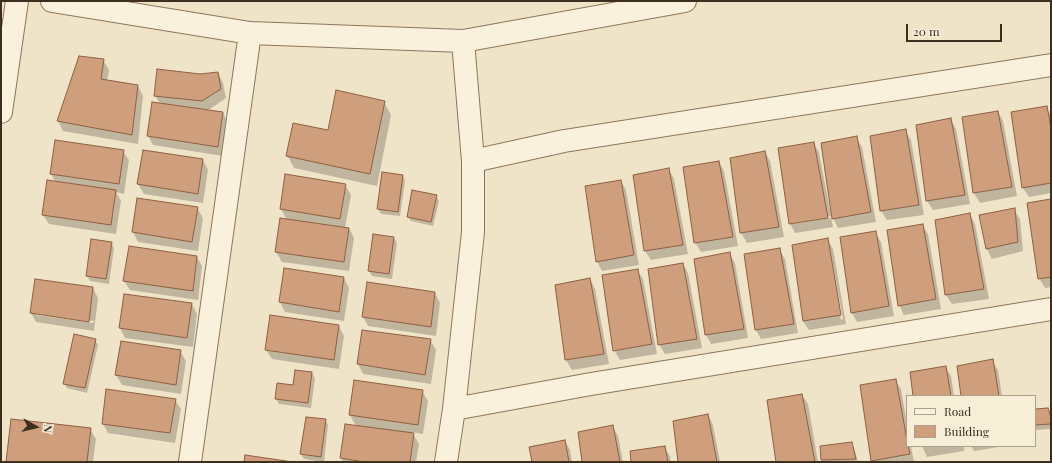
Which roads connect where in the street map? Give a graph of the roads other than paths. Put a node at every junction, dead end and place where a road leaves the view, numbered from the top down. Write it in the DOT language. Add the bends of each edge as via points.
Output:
graph roads {
  1 [pos="17,1"];
  2 [pos="52,1"];
  3 [pos="685,1"];
  4 [pos="250,33"];
  5 [pos="463,41"];
  6 [pos="1051,65"];
  7 [pos="1,112"];
  8 [pos="473,161"];
  9 [pos="1051,309"];
  10 [pos="454,409"];
  11 [pos="190,462"];
  12 [pos="446,462"];
  1 -- 7 [label="street"];
  2 -- 4 [label="street"];
  3 -- 5 [label="street"];
  4 -- 5 [label="street"];
  4 -- 11 [label="street"];
  5 -- 8 [label="street"];
  6 -- 8 [label="street" via="564,141"];
  8 -- 10 [label="street" via="473,232"];
  9 -- 10 [label="street" via="591,384"];
  10 -- 12 [label="street"];
}
